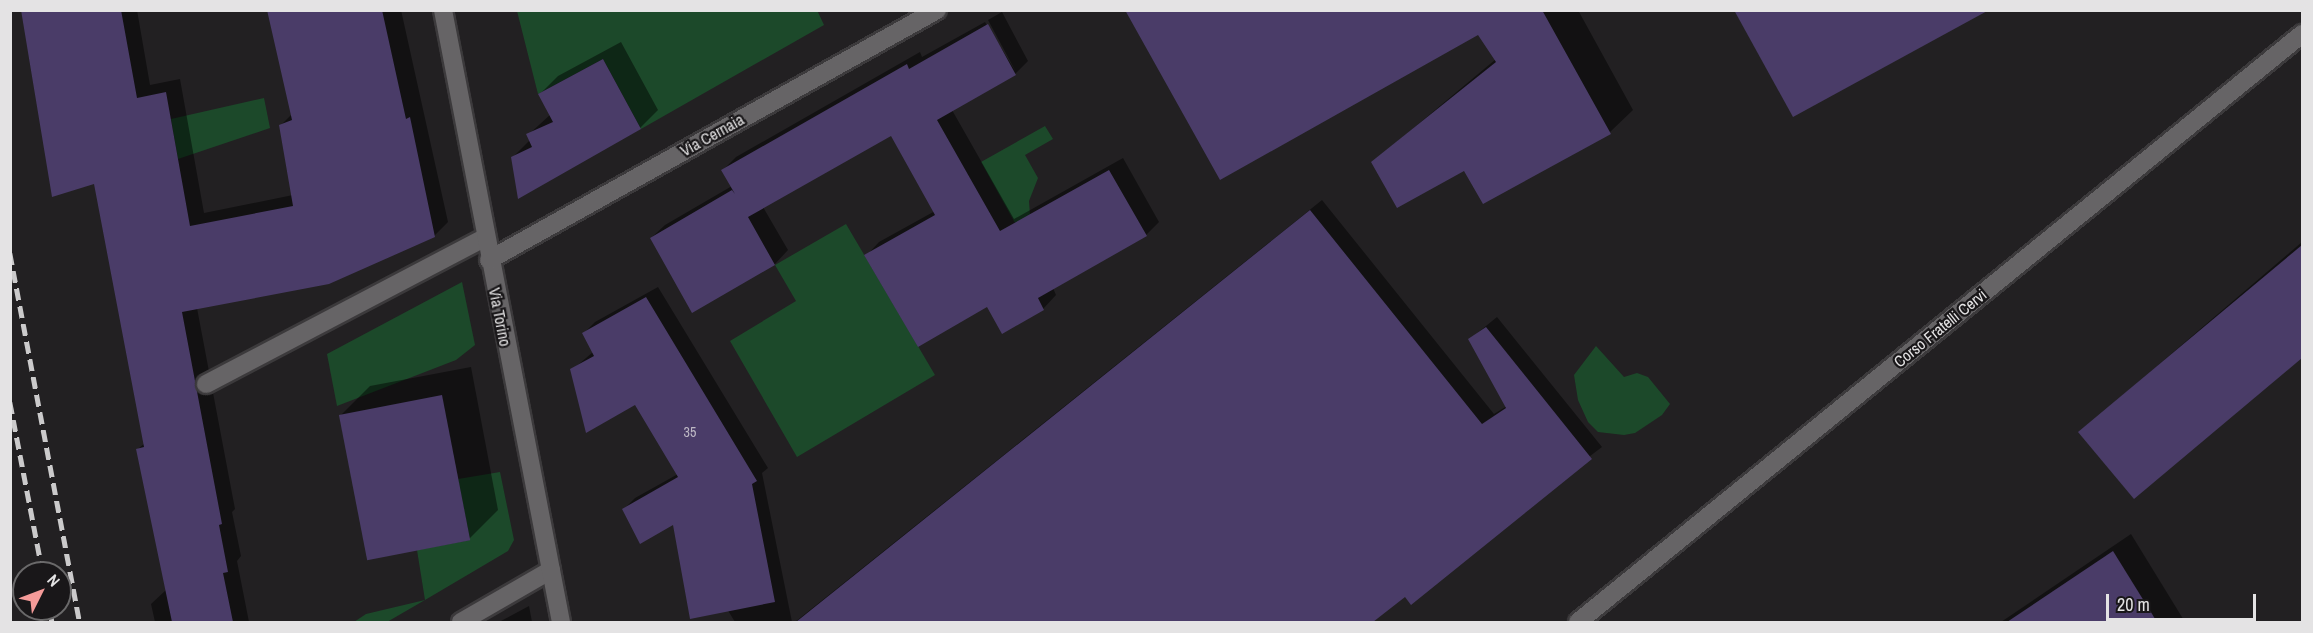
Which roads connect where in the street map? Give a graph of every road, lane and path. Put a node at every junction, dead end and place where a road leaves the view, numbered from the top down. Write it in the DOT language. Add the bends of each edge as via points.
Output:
graph roads {
  1 [pos="443,10"];
  2 [pos="936,10"];
  3 [pos="2302,34"];
  4 [pos="484,238"];
  5 [pos="489,260"];
  6 [pos="206,384"];
  7 [pos="551,570"];
  8 [pos="460,622"];
  9 [pos="561,622"];
  10 [pos="1578,622"];
  1 -- 4 [label="street, Via Torino"];
  2 -- 5 [label="street, Via Cernaia"];
  3 -- 10 [label="street, Corso Fratelli Cervi"];
  4 -- 5 [label="street, Via Torino"];
  4 -- 6 [label="street"];
  5 -- 7 [label="street, Via Torino"];
  7 -- 8 [label="street"];
  7 -- 9 [label="street, Via Torino"];
}
